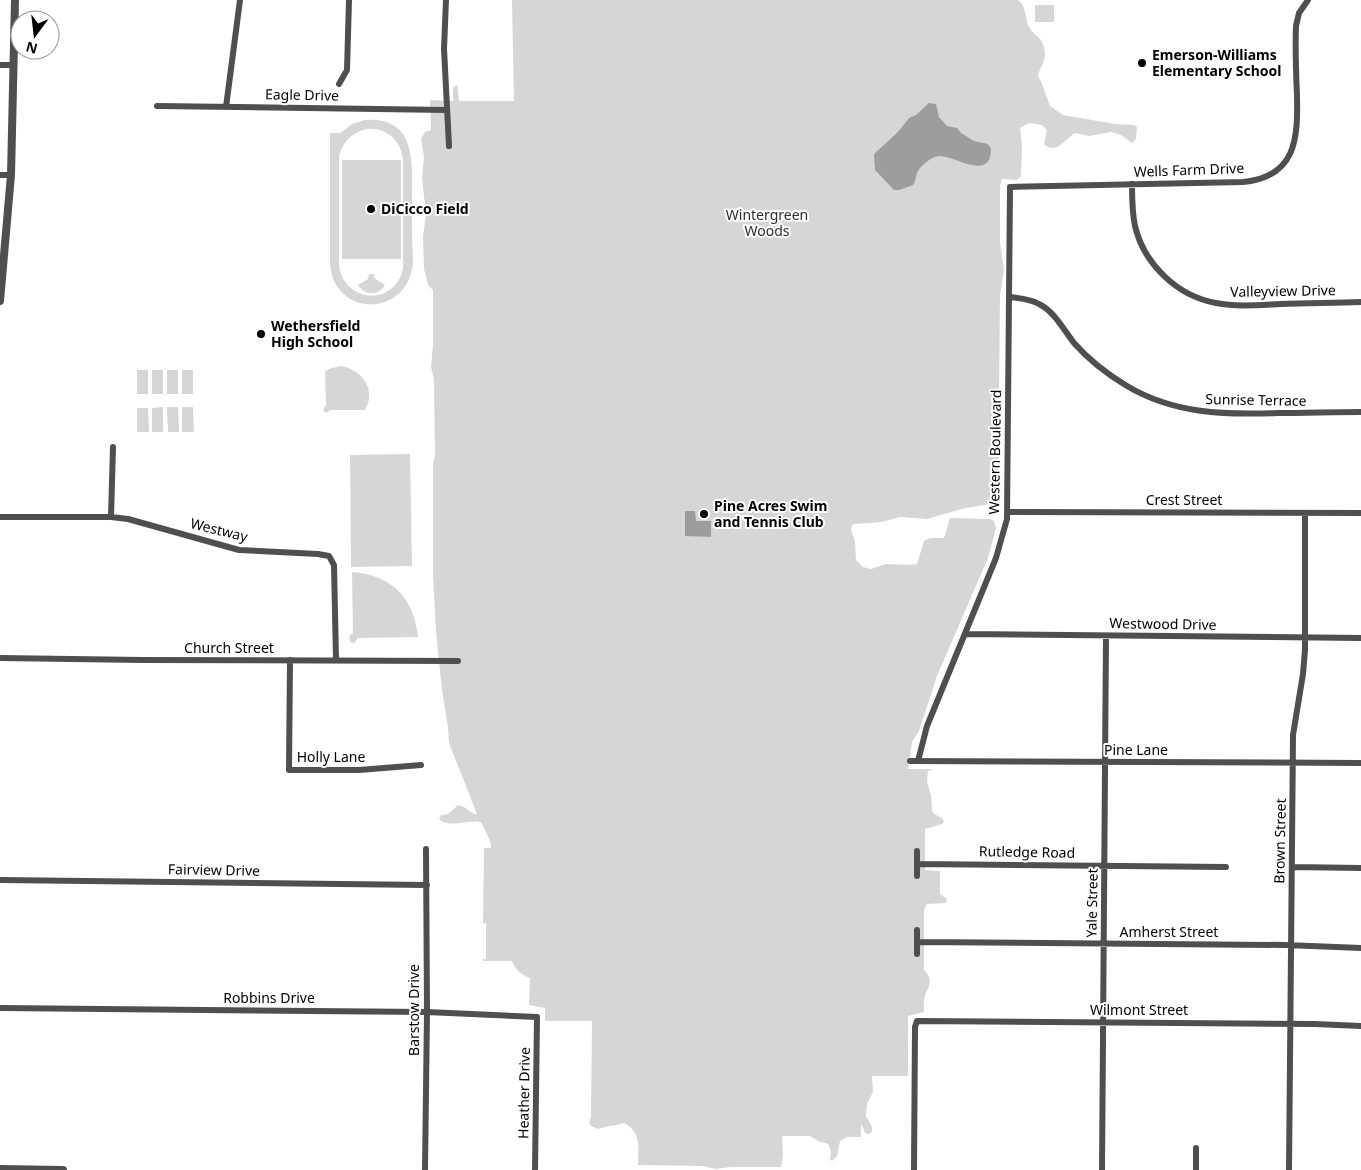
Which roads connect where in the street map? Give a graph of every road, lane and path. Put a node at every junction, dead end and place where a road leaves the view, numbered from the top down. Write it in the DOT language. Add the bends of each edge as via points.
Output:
graph roads {
  1 [pos="15,0"];
  2 [pos="240,0"];
  3 [pos="349,0"];
  4 [pos="446,0"];
  5 [pos="1308,0"];
  6 [pos="0,65"];
  7 [pos="14,65"];
  8 [pos="339,84"];
  9 [pos="157,106"];
  10 [pos="226,107"];
  11 [pos="447,110"];
  12 [pos="449,146"];
  13 [pos="0,175"];
  14 [pos="11,175"];
  15 [pos="1132,184"];
  16 [pos="1010,187"];
  17 [pos="1,292"];
  18 [pos="1009,297"];
  19 [pos="0,301"];
  20 [pos="1361,302"];
  21 [pos="1361,412"];
  22 [pos="113,447"];
  23 [pos="1007,512"];
  24 [pos="1305,513"];
  25 [pos="1361,513"];
  26 [pos="0,517"];
  27 [pos="111,517"];
  28 [pos="965,634"];
  29 [pos="1106,636"];
  30 [pos="1305,637"];
  31 [pos="1361,638"];
  32 [pos="0,658"];
  33 [pos="290,660"];
  34 [pos="336,660"];
  35 [pos="458,661"];
  36 [pos="910,761"];
  37 [pos="918,761"];
  38 [pos="1105,762"];
  39 [pos="1293,763"];
  40 [pos="1361,763"];
  41 [pos="422,765"];
  42 [pos="426,849"];
  43 [pos="917,851"];
  44 [pos="917,864"];
  45 [pos="1104,866"];
  46 [pos="1226,867"];
  47 [pos="1292,867"];
  48 [pos="1361,868"];
  49 [pos="917,876"];
  50 [pos="0,880"];
  51 [pos="427,885"];
  52 [pos="917,930"];
  53 [pos="917,942"];
  54 [pos="1104,944"];
  55 [pos="1291,945"];
  56 [pos="1361,948"];
  57 [pos="916,954"];
  58 [pos="0,1008"];
  59 [pos="427,1012"];
  60 [pos="537,1017"];
  61 [pos="1103,1022"];
  62 [pos="1290,1024"];
  63 [pos="1361,1026"];
  64 [pos="1196,1148"];
  65 [pos="0,1169"];
  66 [pos="24,1170"];
  67 [pos="62,1170"];
  68 [pos="426,1170"];
  69 [pos="535,1170"];
  70 [pos="914,1170"];
  71 [pos="1102,1170"];
  72 [pos="1196,1170"];
  73 [pos="1289,1170"];
  1 -- 7 [label="street"];
  2 -- 10 [label="street"];
  3 -- 8 [label="street" via="346,70"];
  4 -- 11 [label="street"];
  5 -- 15 [label="street, Wells Farm Drive" via="1299,13 1296,26 1297,134 1283,164 1269,174 1248,181"];
  6 -- 7 [label="street"];
  7 -- 14 [label="street"];
  9 -- 10 [label="street, Eagle Drive"];
  10 -- 11 [label="street, Eagle Drive"];
  11 -- 12 [label="street"];
  13 -- 14 [label="street"];
  14 -- 17 [label="street"];
  15 -- 16 [label="street, Wells Farm Drive"];
  15 -- 20 [label="street, Valleyview Drive" via="1135,224 1144,250 1162,275 1187,293 1206,301 1230,305"];
  16 -- 18 [label="street, Western Boulevard"];
  17 -- 19 [label="street"];
  18 -- 21 [label="street, Sunrise Terrace" via="1041,305 1101,368 1134,390 1170,405 1222,414"];
  18 -- 23 [label="street, Western Boulevard"];
  22 -- 27 [label="street"];
  23 -- 24 [label="street, Crest Street"];
  23 -- 28 [label="street, Western Boulevard" via="998,551"];
  24 -- 25 [label="street, Crest Street"];
  24 -- 30 [label="street, Brown Street"];
  26 -- 27 [label="street, Westway"];
  27 -- 34 [label="street, Westway" via="238,550 329,556 334,566"];
  28 -- 29 [label="street, Westwood Drive"];
  28 -- 37 [label="street, Western Boulevard" via="926,730"];
  29 -- 30 [label="street, Westwood Drive"];
  29 -- 38 [label="street, Yale Street"];
  30 -- 31 [label="street, Westwood Drive"];
  30 -- 39 [label="street, Brown Street" via="1304,668 1294,724"];
  32 -- 33 [label="street, Church Street"];
  33 -- 34 [label="street, Church Street"];
  33 -- 41 [label="street, Holly Lane" via="289,770 360,770"];
  34 -- 35 [label="street, Church Street"];
  36 -- 37 [label="street, Pine Lane"];
  37 -- 38 [label="street, Pine Lane"];
  38 -- 39 [label="street, Pine Lane"];
  38 -- 45 [label="street, Yale Street"];
  39 -- 40 [label="street, Pine Lane"];
  39 -- 47 [label="street, Brown Street"];
  42 -- 51 [label="street, Barstow Drive"];
  43 -- 44 [label="street"];
  44 -- 45 [label="street, Rutledge Road"];
  44 -- 49 [label="street"];
  45 -- 46 [label="street, Rutledge Road"];
  45 -- 54 [label="street, Yale Street"];
  47 -- 48 [label="street"];
  47 -- 55 [label="street, Brown Street"];
  50 -- 51 [label="street, Fairview Drive"];
  51 -- 59 [label="street, Barstow Drive"];
  52 -- 53 [label="street"];
  53 -- 54 [label="street, Amherst Street"];
  53 -- 57 [label="street"];
  54 -- 55 [label="street, Amherst Street"];
  54 -- 61 [label="street, Yale Street"];
  55 -- 56 [label="street, Amherst Street"];
  55 -- 62 [label="street, Brown Street"];
  58 -- 59 [label="street, Robbins Drive"];
  59 -- 60 [label="street, Robbins Drive"];
  59 -- 68 [label="street, Barstow Drive"];
  60 -- 69 [label="street, Heather Drive"];
  61 -- 62 [label="street, Wilmont Street"];
  61 -- 70 [label="street, Wilmont Street" via="916,1021"];
  61 -- 71 [label="street, Yale Street"];
  62 -- 63 [label="street, Wilmont Street"];
  62 -- 73 [label="street, Brown Street"];
  64 -- 72 [label="street"];
  65 -- 66 [label="street"];
  66 -- 67 [label="street"];
}
